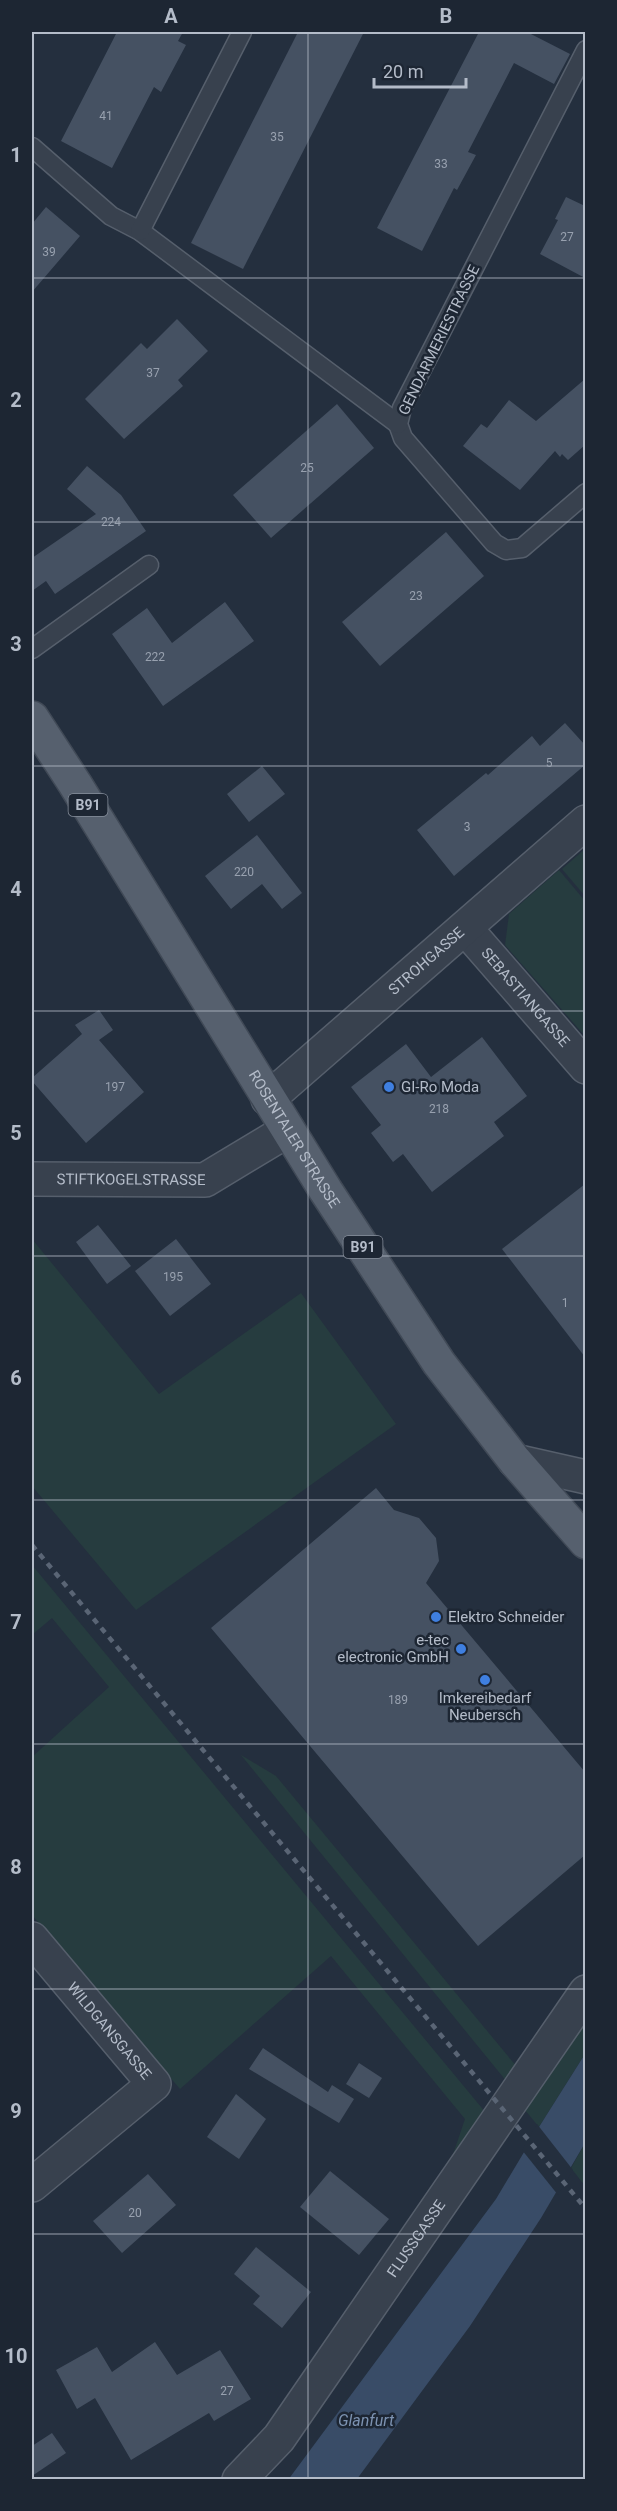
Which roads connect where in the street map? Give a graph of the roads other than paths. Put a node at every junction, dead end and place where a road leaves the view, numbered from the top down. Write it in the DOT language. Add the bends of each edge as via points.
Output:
graph roads {
  1 [pos="242,32"];
  2 [pos="585,50"];
  3 [pos="32,147"];
  4 [pos="140,231"];
  5 [pos="398,424"];
  6 [pos="585,493"];
  7 [pos="149,565"];
  8 [pos="32,649"];
  9 [pos="32,718"];
  10 [pos="585,822"];
  11 [pos="465,928"];
  12 [pos="585,1067"];
  13 [pos="268,1099"];
  14 [pos="288,1130"];
  15 [pos="32,1179"];
  16 [pos="515,1461"];
  17 [pos="585,1477"];
  18 [pos="585,1542"];
  19 [pos="32,1940"];
  20 [pos="585,1992"];
  21 [pos="32,2184"];
  22 [pos="239,2480"];
  1 -- 4 [label="lane"];
  2 -- 5 [label="lane, GENDARMERIESTRASSE" via="402,408"];
  3 -- 4 [label="lane" via="111,216"];
  4 -- 5 [label="lane"];
  5 -- 6 [label="lane, GENDARMERIESTRASSE" via="403,438 494,543 506,549 522,549"];
  7 -- 8 [label="lane"];
  9 -- 13 [label="main road, ROSENTALER STRASSE / B91"];
  10 -- 11 [label="street, STROHGASSE"];
  11 -- 12 [label="street, SEBASTIANGASSE"];
  11 -- 13 [label="street, STROHGASSE"];
  13 -- 14 [label="main road, ROSENTALER STRASSE / B91"];
  14 -- 15 [label="street, STIFTKOGELSTRASSE" via="205,1180"];
  14 -- 16 [label="main road, ROSENTALER STRASSE / B91" via="439,1363"];
  16 -- 17 [label="street"];
  16 -- 18 [label="main road, ROSENTALER STRASSE / B91"];
  19 -- 21 [label="street, WILDGANSGASSE" via="154,2084"];
  20 -- 22 [label="street, FLUSSGASSE" via="279,2438"];
}
